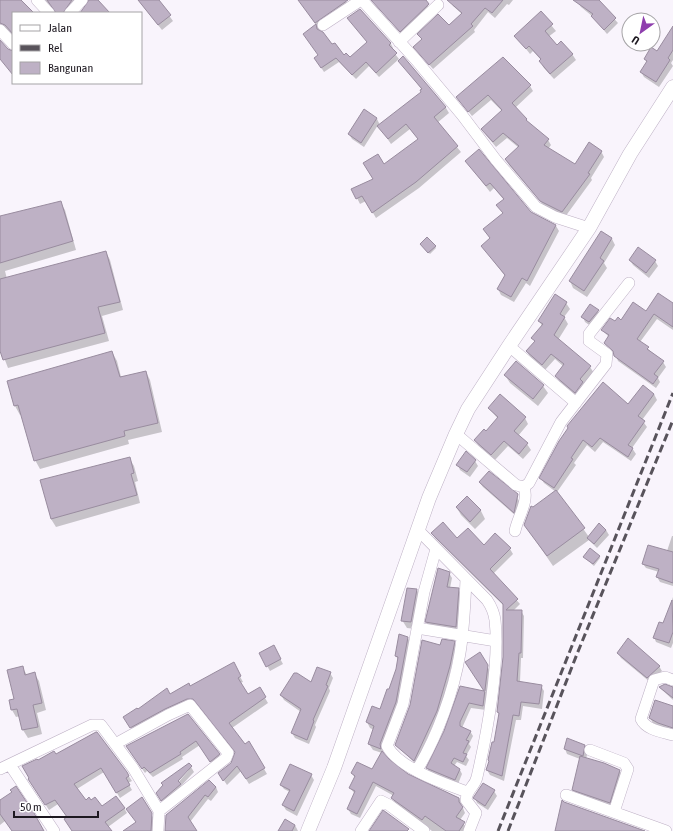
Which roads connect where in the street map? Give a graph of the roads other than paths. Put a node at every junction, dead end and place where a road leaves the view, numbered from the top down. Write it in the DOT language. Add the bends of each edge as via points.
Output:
graph roads {
  1 [pos="37,0"];
  2 [pos="82,0"];
  3 [pos="362,0"];
  4 [pos="438,5"];
  5 [pos="48,12"];
  6 [pos="71,12"];
  7 [pos="323,24"];
  8 [pos="0,30"];
  9 [pos="399,42"];
  10 [pos="12,43"];
  11 [pos="673,87"];
  12 [pos="589,228"];
  13 [pos="629,283"];
  14 [pos="509,346"];
  15 [pos="576,403"];
  16 [pos="456,434"];
  17 [pos="524,487"];
  18 [pos="418,530"];
  19 [pos="515,531"];
  20 [pos="436,549"];
  21 [pos="466,579"];
  22 [pos="417,628"];
  23 [pos="462,636"];
  24 [pos="496,641"];
  25 [pos="673,678"];
  26 [pos="673,735"];
  27 [pos="116,743"];
  28 [pos="590,750"];
  29 [pos="5,767"];
  30 [pos="417,770"];
  31 [pos="467,792"];
  32 [pos="566,795"];
  33 [pos="158,811"];
  34 [pos="614,812"];
  35 [pos="54,831"];
  36 [pos="158,831"];
  37 [pos="308,831"];
  38 [pos="361,831"];
  39 [pos="423,831"];
  40 [pos="469,831"];
  41 [pos="666,831"];
  1 -- 5 [label="street"];
  2 -- 6 [label="street"];
  3 -- 7 [label="street"];
  3 -- 9 [label="street"];
  4 -- 9 [label="street"];
  8 -- 10 [label="street"];
  9 -- 12 [label="street" via="536,207 555,217"];
  11 -- 12 [label="street" via="630,154"];
  12 -- 14 [label="street"];
  13 -- 15 [label="street" via="589,334 589,341 607,354 608,358"];
  14 -- 15 [label="street"];
  14 -- 16 [label="street" via="468,409"];
  15 -- 17 [label="street" via="561,422 529,483"];
  16 -- 17 [label="street" via="516,485"];
  16 -- 18 [label="street"];
  17 -- 19 [label="street" via="526,501 518,517"];
  18 -- 20 [label="street"];
  18 -- 37 [label="street" via="334,768"];
  20 -- 21 [label="street"];
  20 -- 22 [label="street"];
  21 -- 23 [label="street"];
  21 -- 24 [label="street" via="487,600 493,610"];
  22 -- 23 [label="street"];
  22 -- 30 [label="street" via="403,704 387,746 402,762"];
  23 -- 24 [label="street"];
  23 -- 30 [label="street" via="455,676 446,705"];
  24 -- 31 [label="street" via="488,718 477,779"];
  25 -- 26 [label="street" via="654,680 641,720 648,727"];
  27 -- 29 [label="street" via="105,727 92,725"];
  27 -- 33 [label="street"];
  27 -- 33 [label="street" via="190,705 227,751 226,758"];
  28 -- 34 [label="street" via="627,766 628,773"];
  29 -- 35 [label="street"];
  30 -- 31 [label="street"];
  31 -- 40 [label="street" via="466,800 476,813"];
  32 -- 34 [label="street"];
  33 -- 36 [label="street"];
  34 -- 41 [label="street"];
  38 -- 39 [label="street" via="381,801"];
}
